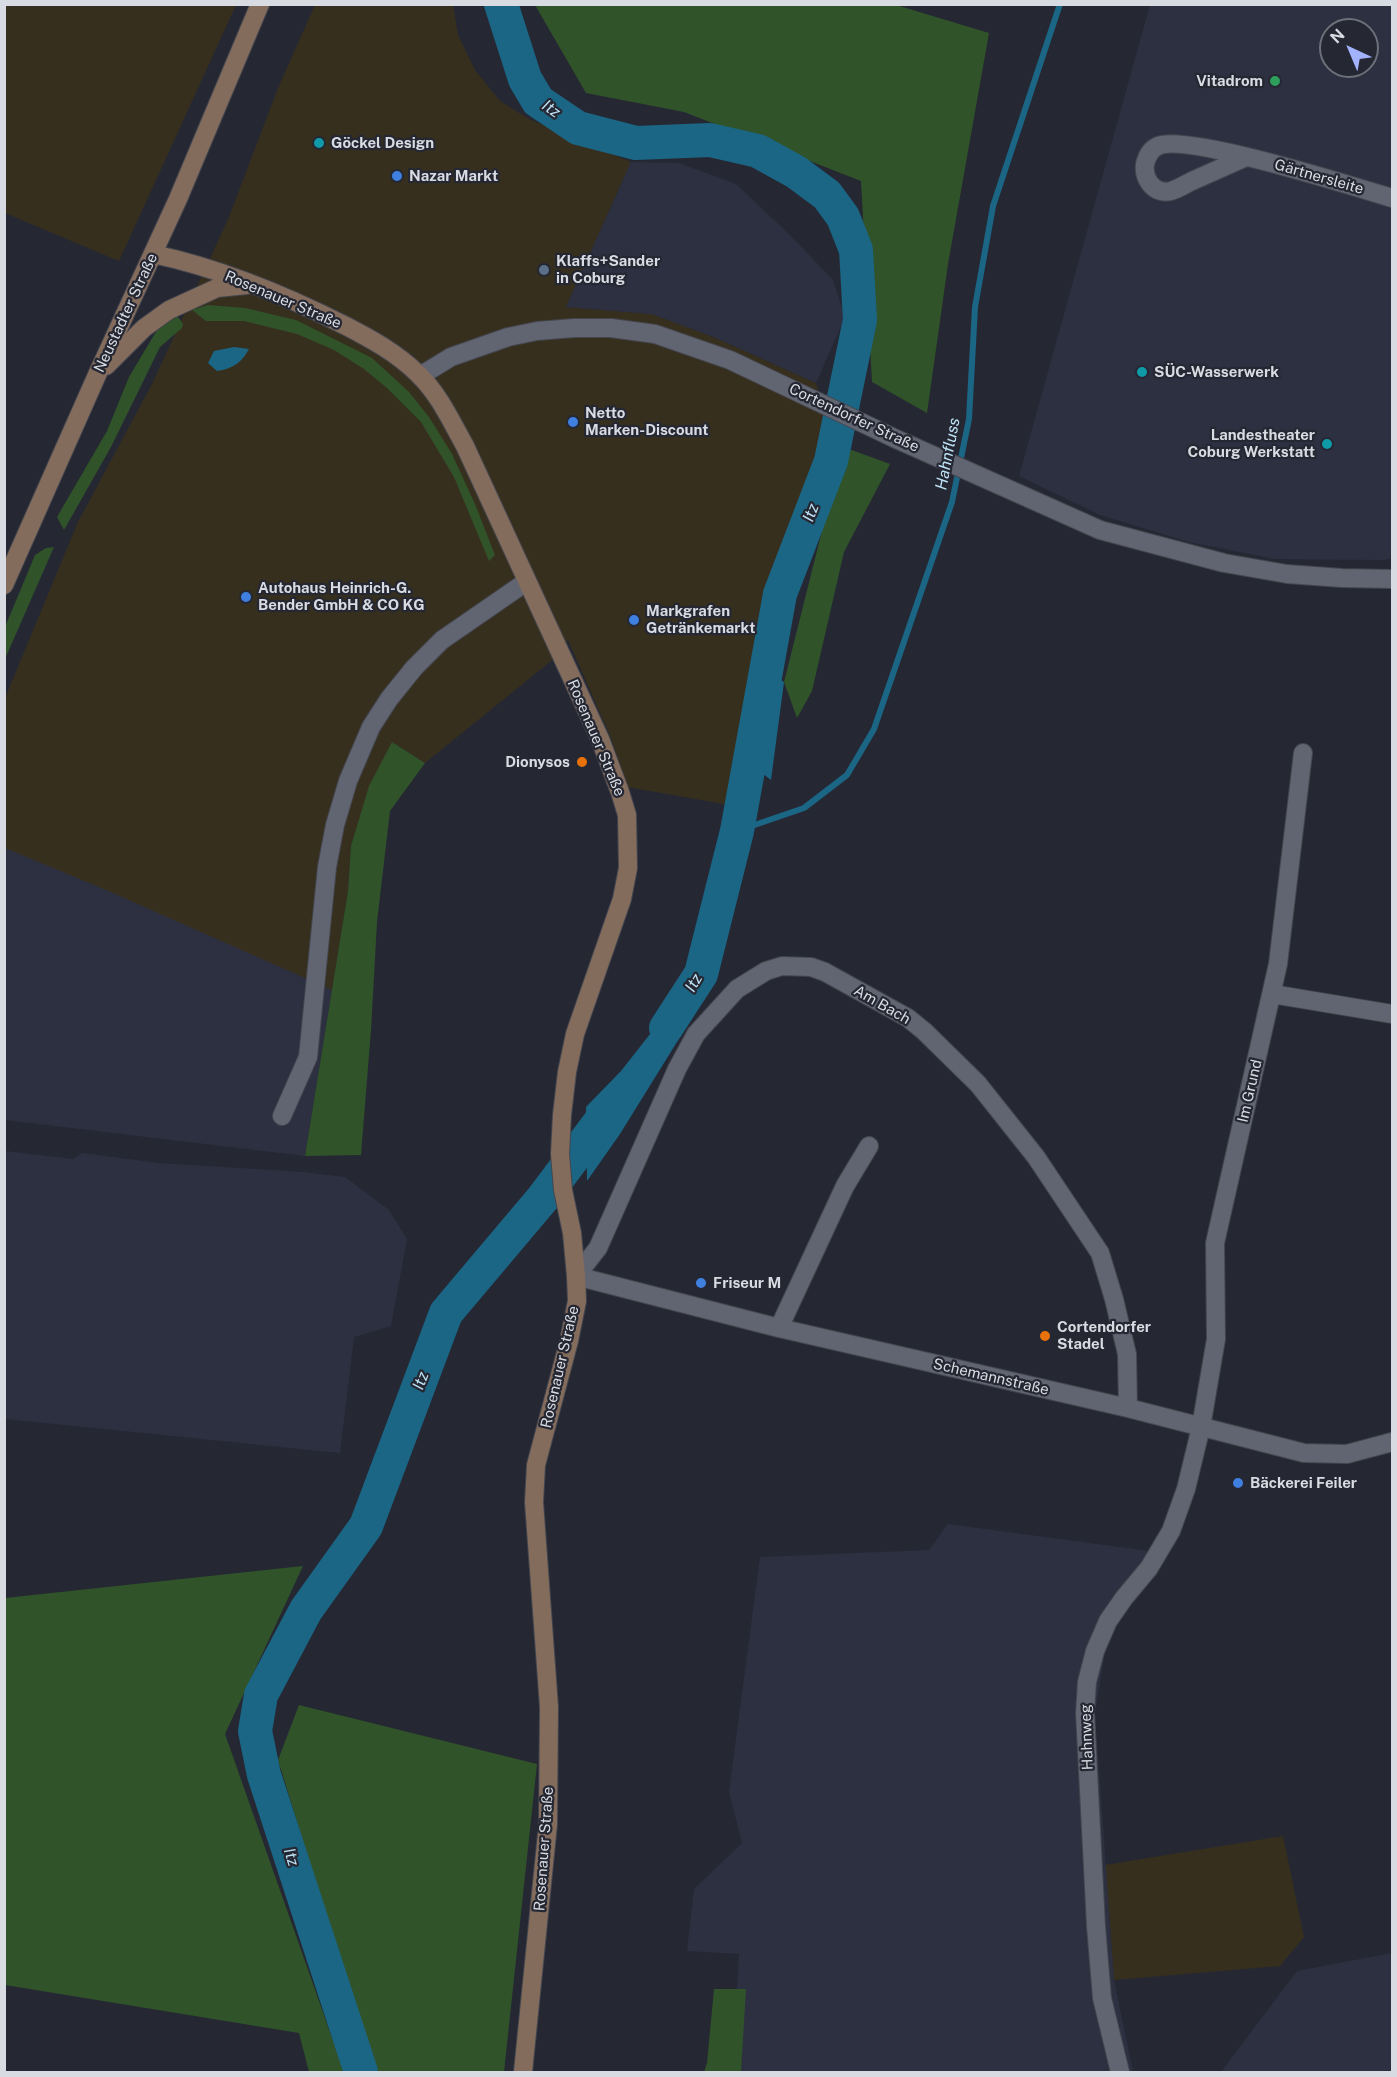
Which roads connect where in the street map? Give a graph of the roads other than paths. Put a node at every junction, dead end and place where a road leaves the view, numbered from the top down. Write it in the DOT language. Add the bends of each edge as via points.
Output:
graph roads {
  1 [pos="260,4"];
  2 [pos="1246,157"];
  3 [pos="1392,198"];
  4 [pos="153,254"];
  5 [pos="252,285"];
  6 [pos="97,375"];
  7 [pos="420,376"];
  8 [pos="1392,579"];
  9 [pos="526,582"];
  10 [pos="4,585"];
  11 [pos="1303,753"];
  12 [pos="1272,994"];
  13 [pos="1392,1014"];
  14 [pos="282,1116"];
  15 [pos="869,1146"];
  16 [pos="576,1276"];
  17 [pos="779,1328"];
  18 [pos="1128,1408"];
  19 [pos="1201,1427"];
  20 [pos="1392,1442"];
  21 [pos="523,2073"];
  22 [pos="1120,2073"];
  1 -- 4 [label="street, Neustadter Straße"];
  2 -- 2 [label="street, Gärtnersleite" via="1170,143 1150,152 1144,173 1157,190 1170,191"];
  2 -- 3 [label="street, Gärtnersleite"];
  4 -- 5 [label="street, Rosenauer Straße" via="191,262"];
  4 -- 6 [label="street, Neustadter Straße"];
  5 -- 6 [label="street" via="217,288 169,310 144,328"];
  5 -- 7 [label="street, Rosenauer Straße" via="357,332 390,351"];
  6 -- 10 [label="street, Neustadter Straße"];
  7 -- 8 [label="street, Cortendorfer Straße" via="451,357 537,332 611,328 655,334 730,360 1100,530 1215,561 1287,574"];
  7 -- 9 [label="street, Rosenauer Straße" via="440,400 465,446"];
  9 -- 14 [label="street" via="442,640 414,668 371,727 335,825 327,867 308,1057"];
  9 -- 16 [label="street, Rosenauer Straße" via="600,739 627,815 628,868 622,899 575,1034 562,1115 563,1190"];
  11 -- 12 [label="street, Im Grund"];
  12 -- 13 [label="street"];
  12 -- 19 [label="street, Im Grund" via="1215,1243 1216,1339"];
  15 -- 17 [label="street" via="845,1186"];
  16 -- 17 [label="street, Schemannstraße"];
  16 -- 18 [label="street, Am Bach" via="598,1248 696,1034 737,988 766,970 811,967 908,1018 924,1031 978,1084 1036,1157 1100,1253 1127,1354"];
  16 -- 21 [label="street, Rosenauer Straße" via="572,1327 536,1464 534,1502 549,1707 549,1824"];
  17 -- 18 [label="street, Schemannstraße"];
  18 -- 19 [label="street, Schemannstraße"];
  19 -- 20 [label="street, Schemannstraße" via="1304,1453 1347,1454"];
  19 -- 22 [label="street, Hahnweg" via="1171,1532 1108,1622 1087,1682 1085,1713 1102,1998"];
}
